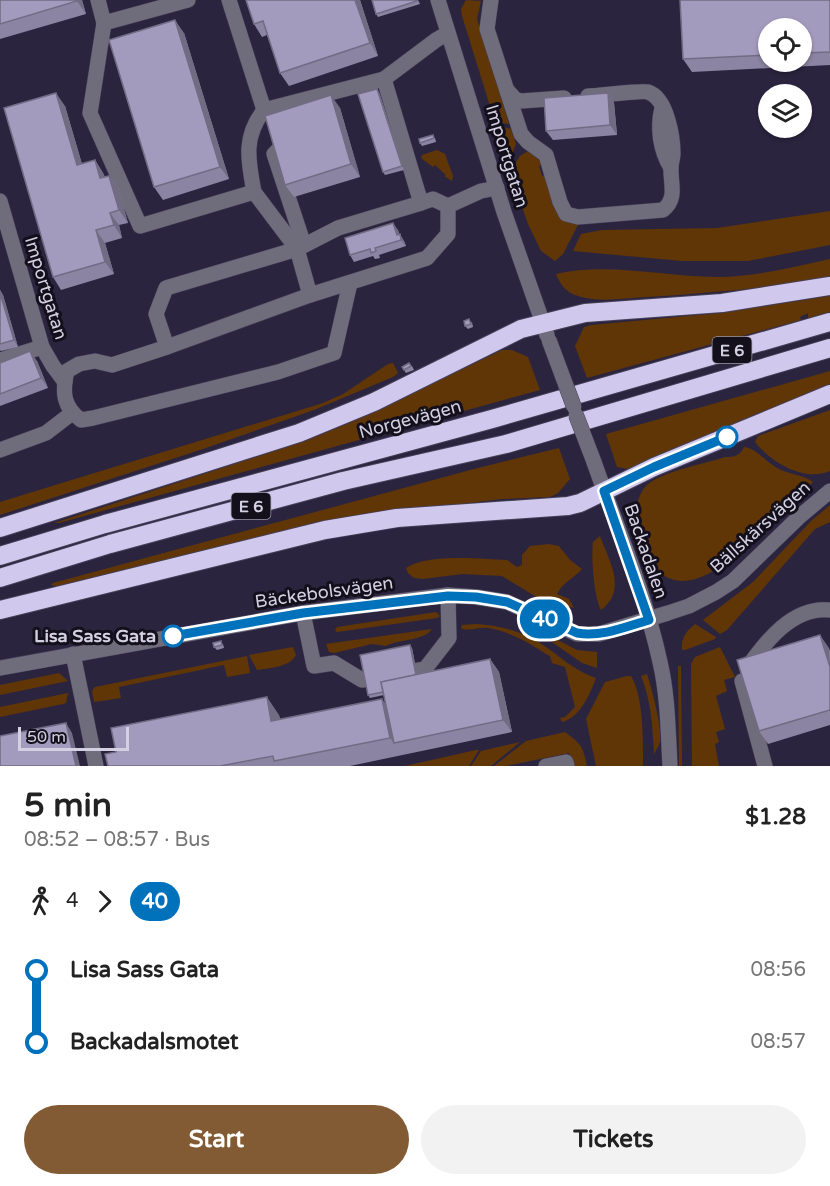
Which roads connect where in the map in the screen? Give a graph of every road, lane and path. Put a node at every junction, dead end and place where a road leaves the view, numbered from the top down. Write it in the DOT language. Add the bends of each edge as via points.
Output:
graph roads {
  1 [pos="98,0"];
  2 [pos="188,0"];
  3 [pos="229,0"];
  4 [pos="438,0"];
  5 [pos="491,0"];
  6 [pos="105,23"];
  7 [pos="448,33"];
  8 [pos="384,79"];
  9 [pos="507,90"];
  10 [pos="264,110"];
  11 [pos="280,148"];
  12 [pos="497,188"];
  13 [pos="254,192"];
  14 [pos="0,201"];
  15 [pos="421,202"];
  16 [pos="448,206"];
  17 [pos="301,247"];
  18 [pos="350,282"];
  19 [pos="830,286"];
  20 [pos="310,295"];
  21 [pos="543,322"];
  22 [pos="830,322"];
  23 [pos="42,347"];
  24 [pos="167,347"];
  25 [pos="830,348"];
  26 [pos="0,360"];
  27 [pos="65,382"];
  28 [pos="830,394"];
  29 [pos="72,413"];
  30 [pos="0,450"];
  31 [pos="604,491"];
  32 [pos="830,491"];
  33 [pos="0,528"];
  34 [pos="0,556"];
  35 [pos="0,578"];
  36 [pos="448,596"];
  37 [pos="0,610"];
  38 [pos="830,610"];
  39 [pos="303,613"];
  40 [pos="649,620"];
  41 [pos="73,654"];
  42 [pos="0,668"];
  43 [pos="96,766"];
  44 [pos="546,766"];
  45 [pos="567,766"];
  46 [pos="670,766"];
  47 [pos="765,766"];
  1 -- 6 [label="street"];
  2 -- 6 [label="street"];
  3 -- 10 [label="street"];
  4 -- 7 [label="street, Importgatan"];
  5 -- 9 [label="street" via="487,29"];
  6 -- 13 [label="street" via="90,113 140,226"];
  7 -- 8 [label="street"];
  7 -- 12 [label="street, Importgatan"];
  8 -- 10 [label="street"];
  8 -- 15 [label="street"];
  9 -- 9 [label="street" via="521,134 546,154 567,214 663,210 669,205 671,168 663,155 659,120 662,107 658,99 648,92 521,101"];
  10 -- 13 [label="street" via="254,123 248,147"];
  11 -- 17 [label="street" via="274,154"];
  12 -- 16 [label="street"];
  12 -- 21 [label="street, Importgatan"];
  13 -- 17 [label="street"];
  14 -- 23 [label="street, Importgatan"];
  15 -- 16 [label="street" via="433,199"];
  15 -- 17 [label="street" via="338,228"];
  16 -- 18 [label="street" via="448,234 427,258"];
  17 -- 20 [label="street"];
  17 -- 24 [label="street" via="166,288 156,314"];
  18 -- 20 [label="street"];
  18 -- 29 [label="street" via="334,353 278,372 93,418 81,420"];
  19 -- 21 [label="highway" via="722,303 585,313"];
  20 -- 24 [label="street"];
  21 -- 31 [label="street, Backadalen, bridge"];
  21 -- 33 [label="highway" via="299,433"];
  22 -- 34 [label="highway, Norgevägen / E 6"];
  23 -- 26 [label="street"];
  23 -- 27 [label="street, Importgatan"];
  24 -- 27 [label="street" via="112,365 95,361 79,364 67,371"];
  25 -- 35 [label="highway, E 6" via="517,441 343,481"];
  27 -- 29 [label="street" via="65,400"];
  28 -- 31 [label="highway"];
  29 -- 30 [label="street" via="46,433"];
  31 -- 37 [label="highway" via="568,506 397,518 325,530"];
  31 -- 40 [label="street, Backadalen"];
  32 -- 40 [label="street, Bällskärsvägen" via="733,581 689,606"];
  36 -- 39 [label="street, Bäckebolsvägen"];
  36 -- 39 [label="street" via="449,638 425,669 362,680 334,663 314,666"];
  36 -- 40 [label="street, Bäckebolsvägen" via="507,602 588,635"];
  38 -- 47 [label="street" via="819,609 788,622 770,638 744,674"];
  39 -- 41 [label="street, Bäckebolsvägen"];
  40 -- 46 [label="street, Backadalen" via="667,703"];
  41 -- 42 [label="street, Bäckebolsvägen"];
  41 -- 43 [label="street"];
  44 -- 45 [label="street" via="566,762"];
}
